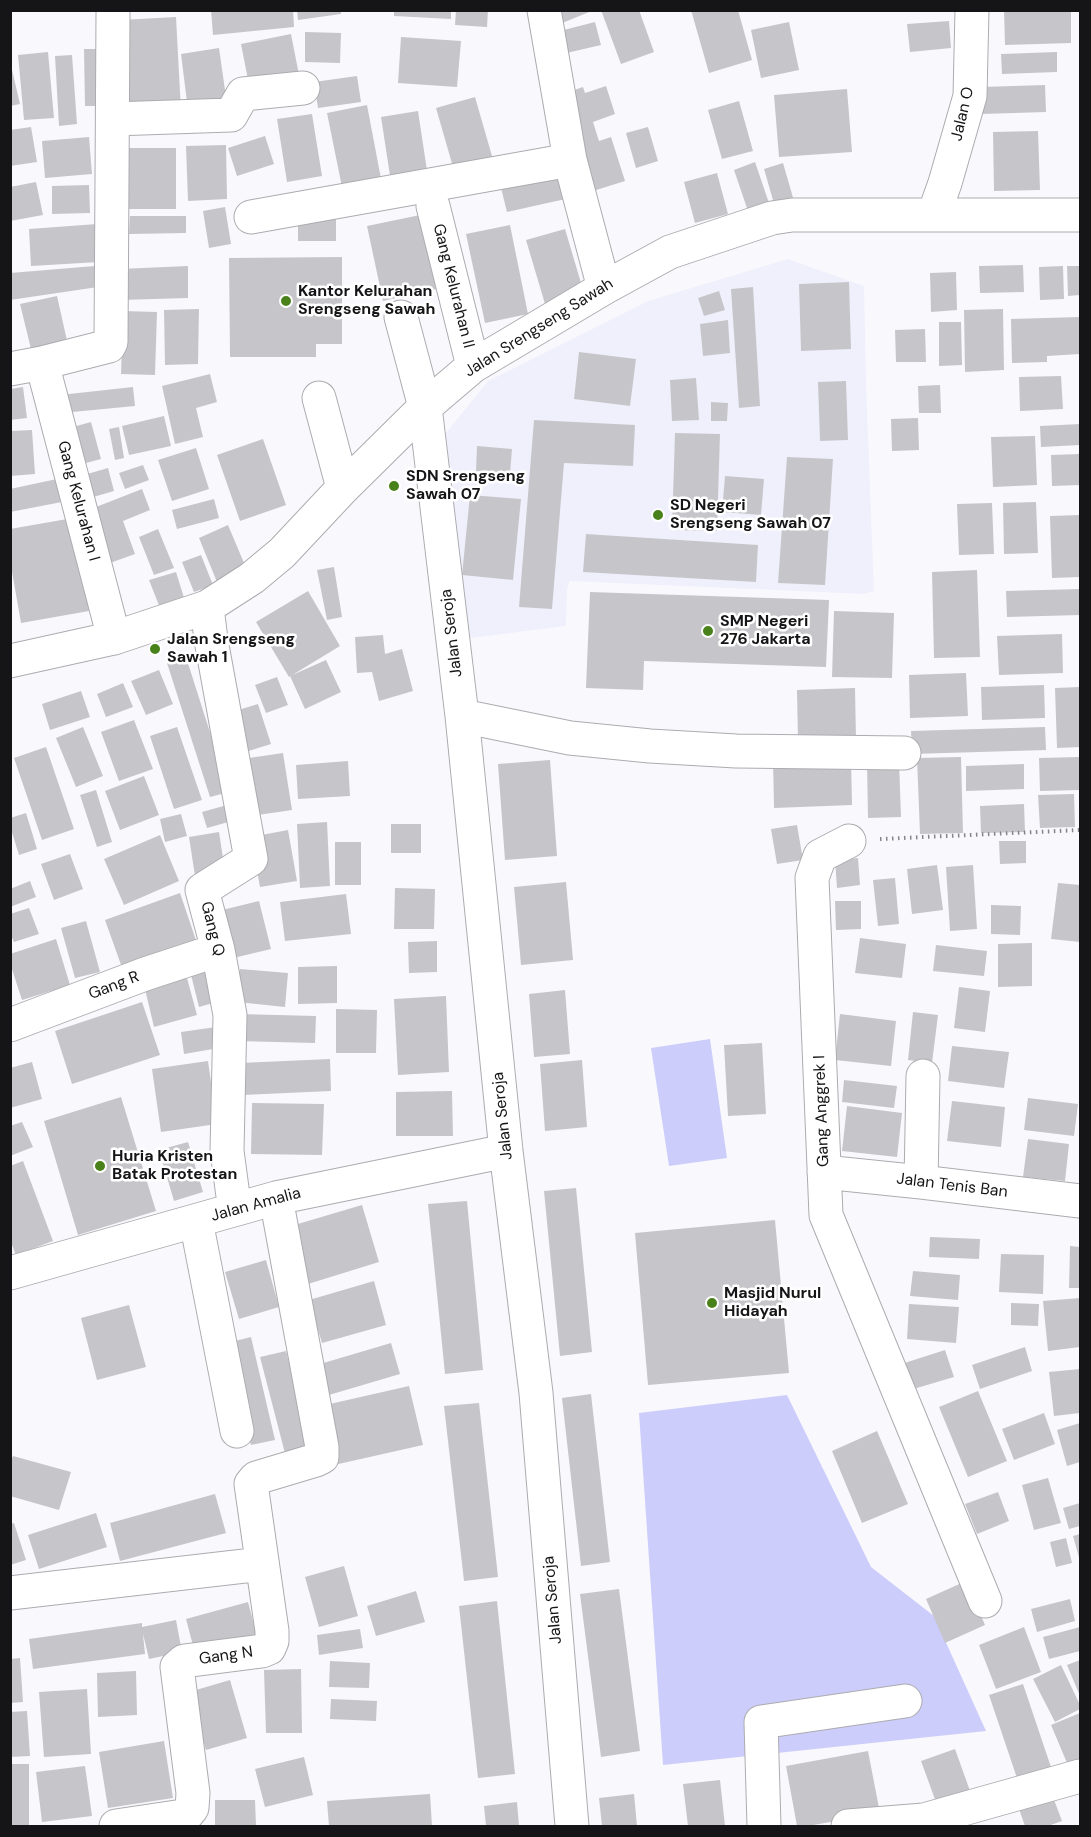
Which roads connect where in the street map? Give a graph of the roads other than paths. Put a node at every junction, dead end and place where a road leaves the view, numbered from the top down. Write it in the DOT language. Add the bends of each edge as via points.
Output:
graph roads {
  1 [pos="544,10"];
  2 [pos="972,10"];
  3 [pos="113,14"];
  4 [pos="303,88"];
  5 [pos="113,119"];
  6 [pos="570,160"];
  7 [pos="433,206"];
  8 [pos="934,214"];
  9 [pos="1080,215"];
  10 [pos="250,217"];
  11 [pos="604,288"];
  12 [pos="401,317"];
  13 [pos="26,366"];
  14 [pos="473,366"];
  15 [pos="319,398"];
  16 [pos="425,407"];
  17 [pos="343,488"];
  18 [pos="207,607"];
  19 [pos="114,638"];
  20 [pos="10,661"];
  21 [pos="462,716"];
  22 [pos="904,753"];
  23 [pos="849,841"];
  24 [pos="218,950"];
  25 [pos="10,1025"];
  26 [pos="923,1076"];
  27 [pos="506,1151"];
  28 [pos="824,1172"];
  29 [pos="921,1182"];
  30 [pos="276,1198"];
  31 [pos="1080,1201"];
  32 [pos="237,1209"];
  33 [pos="196,1221"];
  34 [pos="10,1273"];
  35 [pos="237,1431"];
  36 [pos="262,1564"];
  37 [pos="10,1593"];
  38 [pos="985,1601"];
  39 [pos="905,1701"];
  40 [pos="1080,1776"];
  41 [pos="116,1827"];
  42 [pos="572,1827"];
  43 [pos="764,1827"];
  44 [pos="848,1827"];
  1 -- 6 [label="street"];
  2 -- 8 [label="street, Jalan O" via="970,96"];
  3 -- 5 [label="street"];
  4 -- 5 [label="street" via="243,94 231,115"];
  5 -- 13 [label="street" via="111,342 109,346"];
  6 -- 10 [label="street"];
  6 -- 11 [label="street"];
  7 -- 14 [label="street, Gang Kelurahan II"];
  8 -- 9 [label="street, Jalan Srengseng Sawah"];
  8 -- 11 [label="street, Jalan Srengseng Sawah" via="772,218 670,252"];
  11 -- 14 [label="street, Jalan Srengseng Sawah"];
  12 -- 16 [label="street, Jalan Seroja"];
  13 -- 19 [label="street, Gang Kelurahan I"];
  14 -- 16 [label="street, Jalan Srengseng Sawah"];
  15 -- 17 [label="street"];
  16 -- 17 [label="street, Jalan Srengseng Sawah"];
  16 -- 21 [label="street, Jalan Seroja"];
  17 -- 18 [label="street, Jalan Srengseng Sawah" via="282,553"];
  18 -- 19 [label="street, Jalan Srengseng Sawah"];
  18 -- 24 [label="street, Gang Q" via="251,859 202,890"];
  19 -- 20 [label="street, Jalan Srengseng Sawah"];
  21 -- 22 [label="street" via="570,738 650,746"];
  21 -- 27 [label="street, Jalan Seroja"];
  23 -- 28 [label="street, Gang Anggrek I" via="820,856 812,878"];
  24 -- 25 [label="street, Gang R"];
  24 -- 32 [label="street, Gang Q" via="230,1015 227,1151"];
  26 -- 29 [label="street"];
  27 -- 30 [label="street, Jalan Amalia"];
  27 -- 42 [label="street, Jalan Seroja" via="536,1393"];
  28 -- 29 [label="street, Jalan Tenis Ban"];
  28 -- 38 [label="street, Gang Anggrek I" via="826,1215"];
  29 -- 31 [label="street, Jalan Tenis Ban"];
  30 -- 32 [label="street, Jalan Amalia"];
  30 -- 36 [label="street, Gang N" via="322,1457 256,1478 251,1484"];
  32 -- 33 [label="street, Jalan Amalia"];
  33 -- 34 [label="street, Jalan Amalia"];
  33 -- 35 [label="street"];
  36 -- 37 [label="street"];
  36 -- 41 [label="street, Gang N" via="272,1630 270,1648 184,1661 177,1667 192,1808 183,1816"];
  39 -- 43 [label="street" via="761,1722"];
  40 -- 44 [label="street" via="924,1820"];
}
